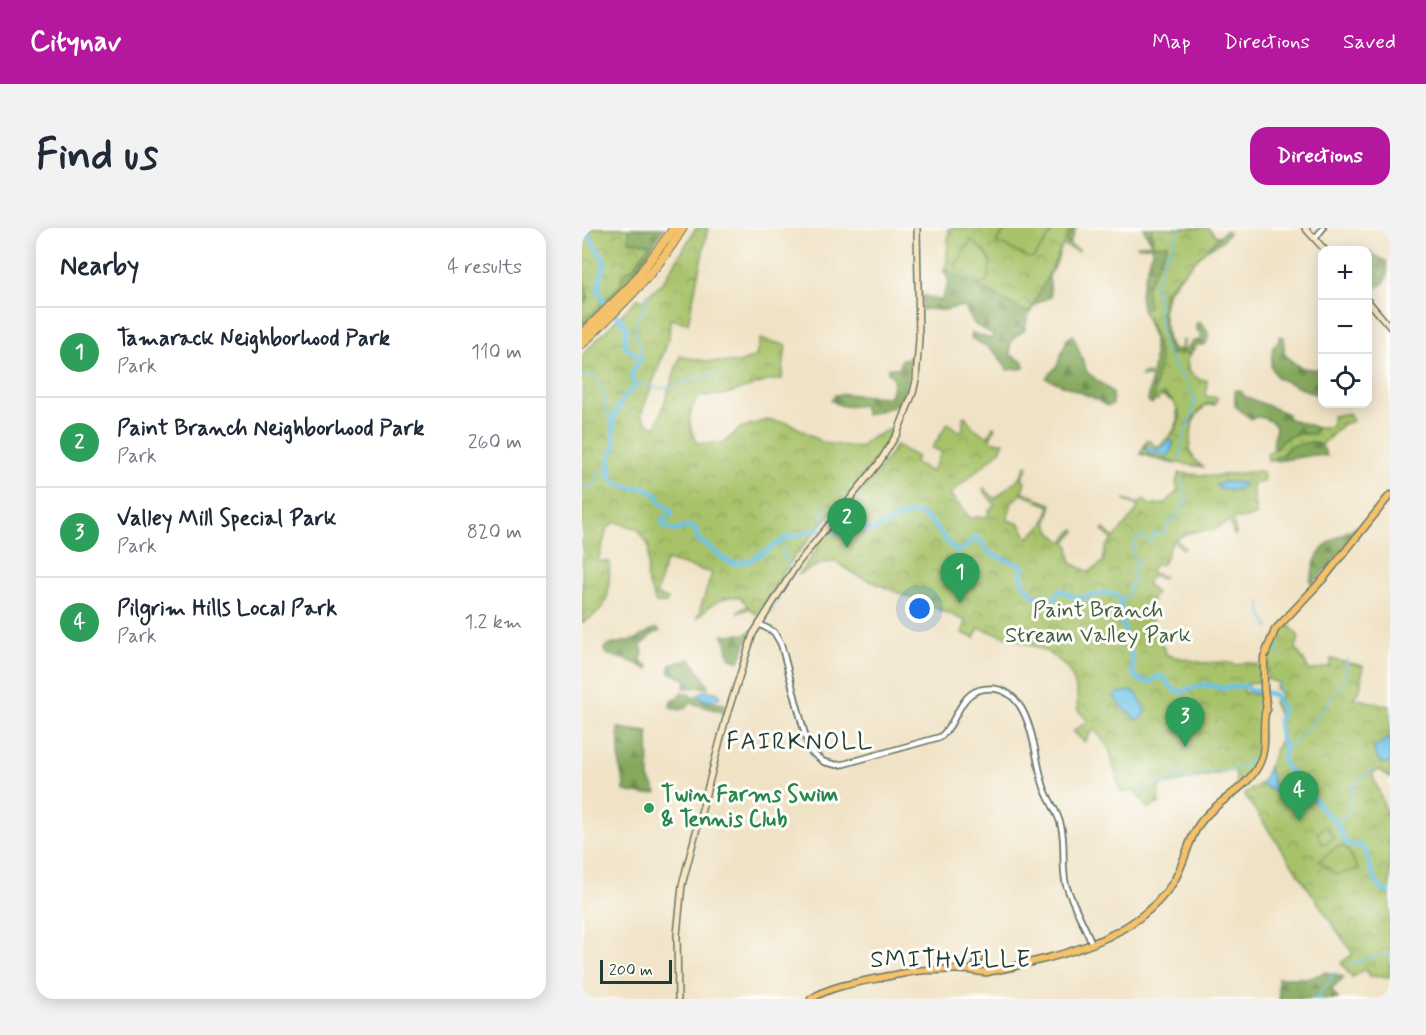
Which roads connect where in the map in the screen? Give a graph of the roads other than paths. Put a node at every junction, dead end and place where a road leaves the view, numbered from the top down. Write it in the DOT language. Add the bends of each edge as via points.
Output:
graph roads {
  1 [pos="674,228"];
  2 [pos="683,228"];
  3 [pos="917,228"];
  4 [pos="1305,228"];
  5 [pos="1323,228"];
  6 [pos="1315,239"];
  7 [pos="1321,246"];
  8 [pos="635,286"];
  9 [pos="1372,305"];
  10 [pos="1390,327"];
  11 [pos="582,334"];
  12 [pos="582,344"];
  13 [pos="1390,495"];
  14 [pos="759,624"];
  15 [pos="1092,944"];
  16 [pos="979,959"];
  17 [pos="973,970"];
  18 [pos="678,999"];
  19 [pos="811,999"];
  1 -- 8 [label="highway"];
  2 -- 8 [label="highway" via="664,257"];
  3 -- 14 [label="main road" via="916,380 897,434 879,463 789,574"];
  4 -- 6 [label="main road"];
  5 -- 6 [label="street"];
  6 -- 7 [label="main road"];
  8 -- 11 [label="highway"];
  8 -- 12 [label="highway"];
  9 -- 10 [label="main road"];
  13 -- 15 [label="main road" via="1275,630 1264,657 1269,741 1262,766 1249,784 1214,811 1196,831 1177,876 1163,896 1136,920"];
  14 -- 15 [label="street" via="774,633 781,644 808,746 828,764 848,764 940,737 951,726 961,705 980,690 999,690 1016,700 1027,718 1042,782 1061,825 1066,884"];
  14 -- 18 [label="main road" via="729,708 682,885 677,935"];
  15 -- 17 [label="main road" via="1016,966"];
  16 -- 17 [label="main road"];
  17 -- 19 [label="main road" via="901,973 840,987"];
}
